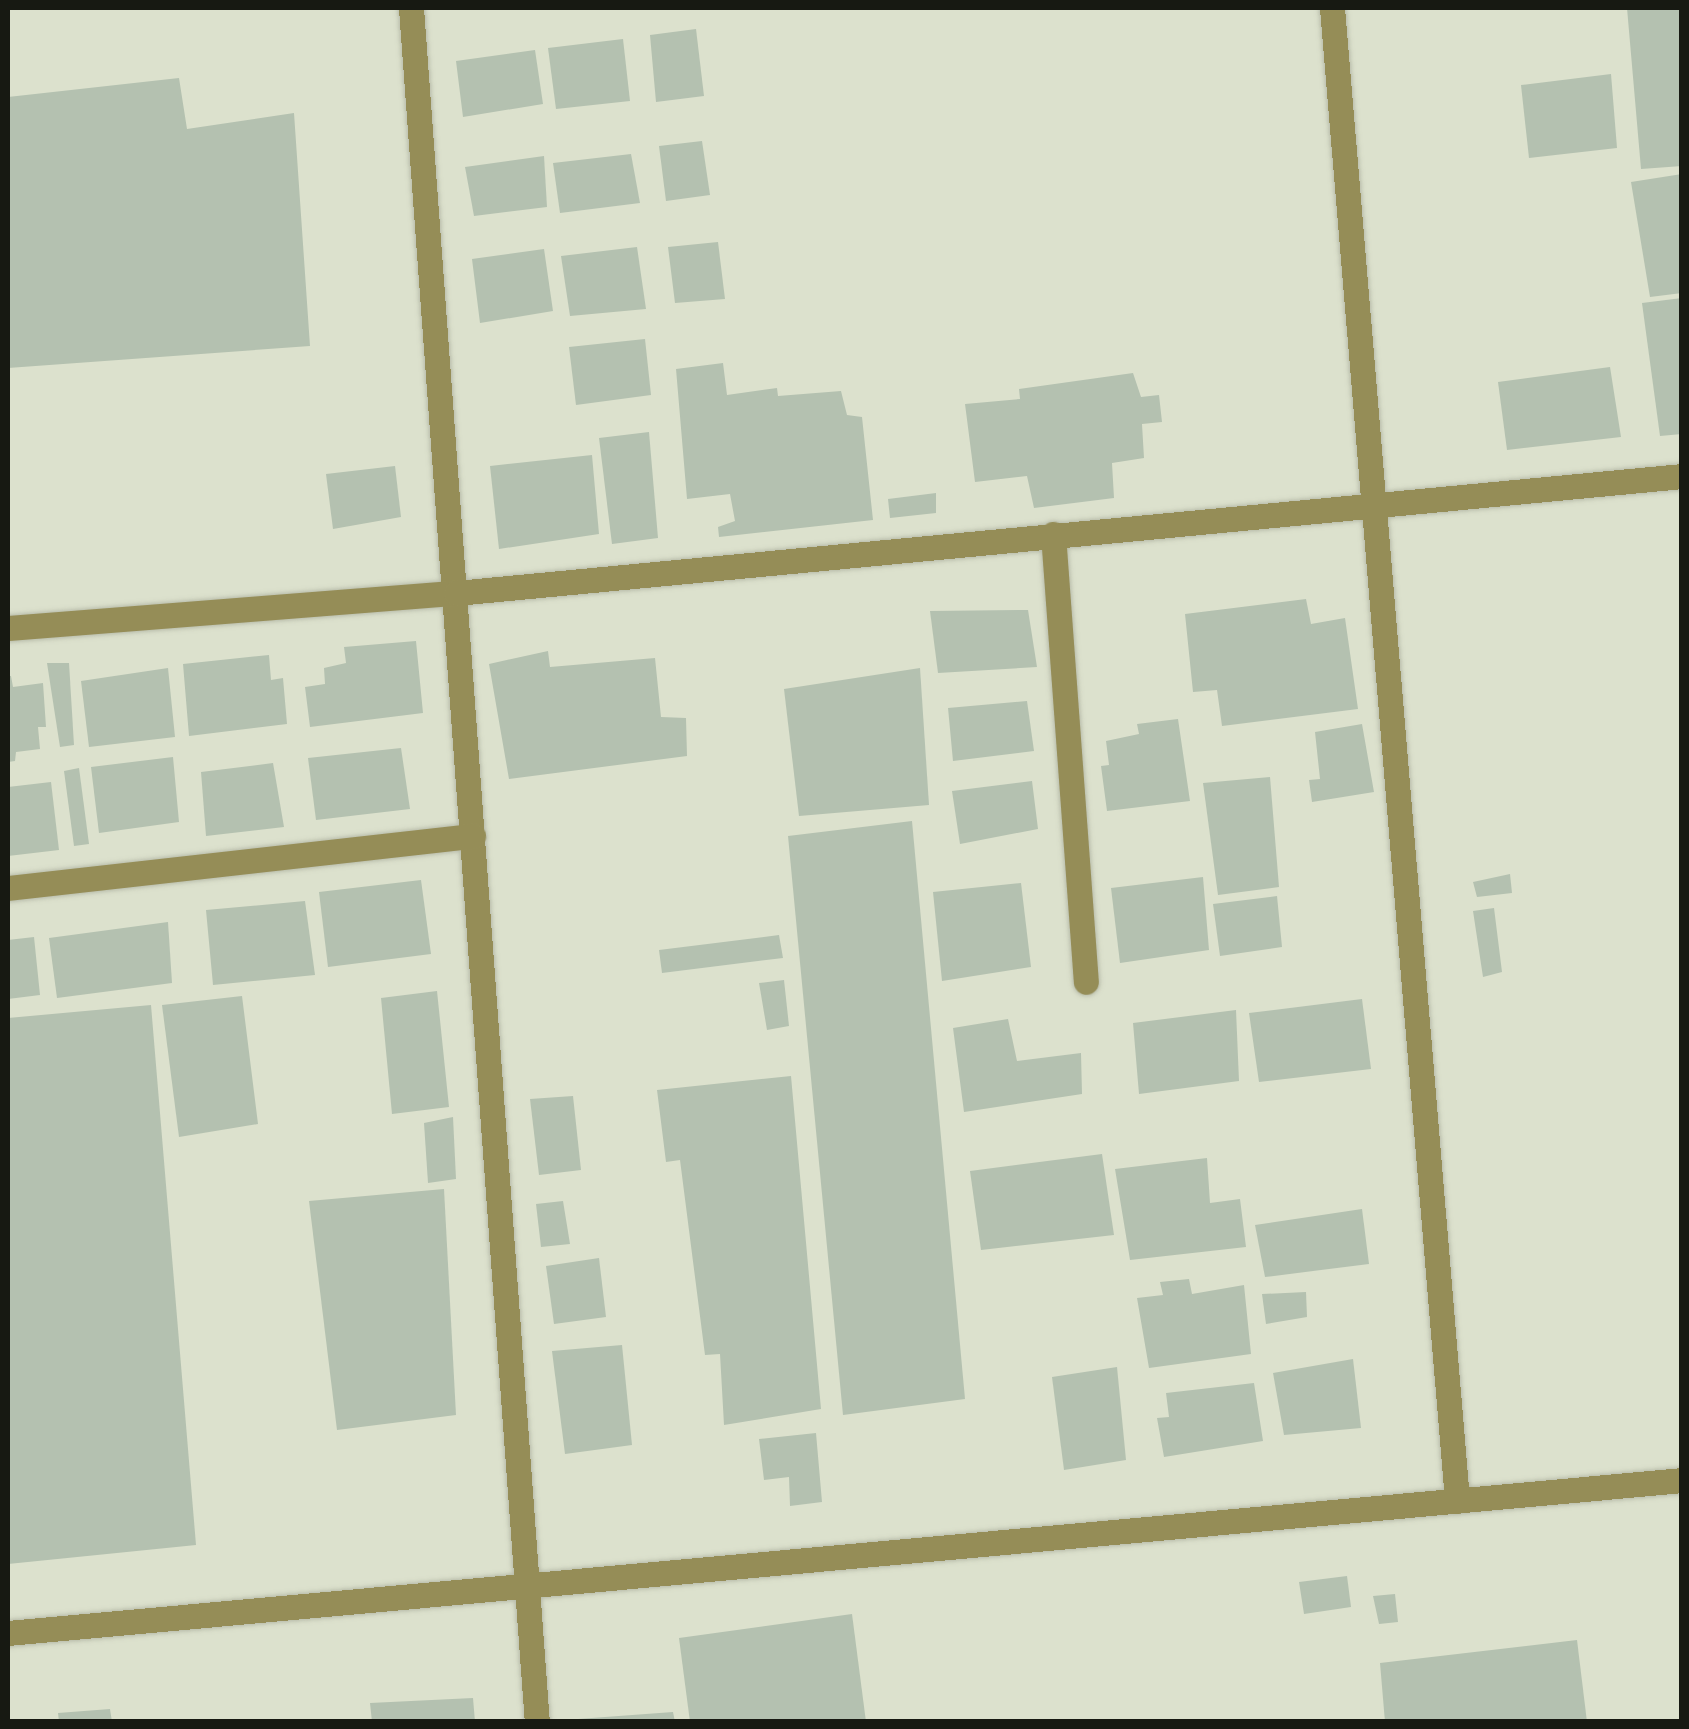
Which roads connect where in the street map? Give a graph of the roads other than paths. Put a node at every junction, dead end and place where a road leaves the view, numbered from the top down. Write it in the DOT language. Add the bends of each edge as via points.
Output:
graph roads {
  1 [pos="411,8"];
  2 [pos="1332,8"];
  3 [pos="1682,476"];
  4 [pos="1373,502"];
  5 [pos="1054,534"];
  6 [pos="456,593"];
  7 [pos="8,628"];
  8 [pos="473,836"];
  9 [pos="8,888"];
  10 [pos="1086,982"];
  11 [pos="1682,1480"];
  12 [pos="1457,1501"];
  13 [pos="528,1587"];
  14 [pos="8,1633"];
  15 [pos="537,1722"];
  1 -- 6 [label="street"];
  2 -- 4 [label="street"];
  3 -- 4 [label="street"];
  4 -- 5 [label="street"];
  4 -- 12 [label="street"];
  5 -- 6 [label="street"];
  5 -- 10 [label="street"];
  6 -- 7 [label="street"];
  6 -- 8 [label="street"];
  8 -- 9 [label="street"];
  8 -- 13 [label="street"];
  11 -- 12 [label="street"];
  12 -- 13 [label="street"];
  13 -- 14 [label="street"];
  13 -- 15 [label="street"];
}
